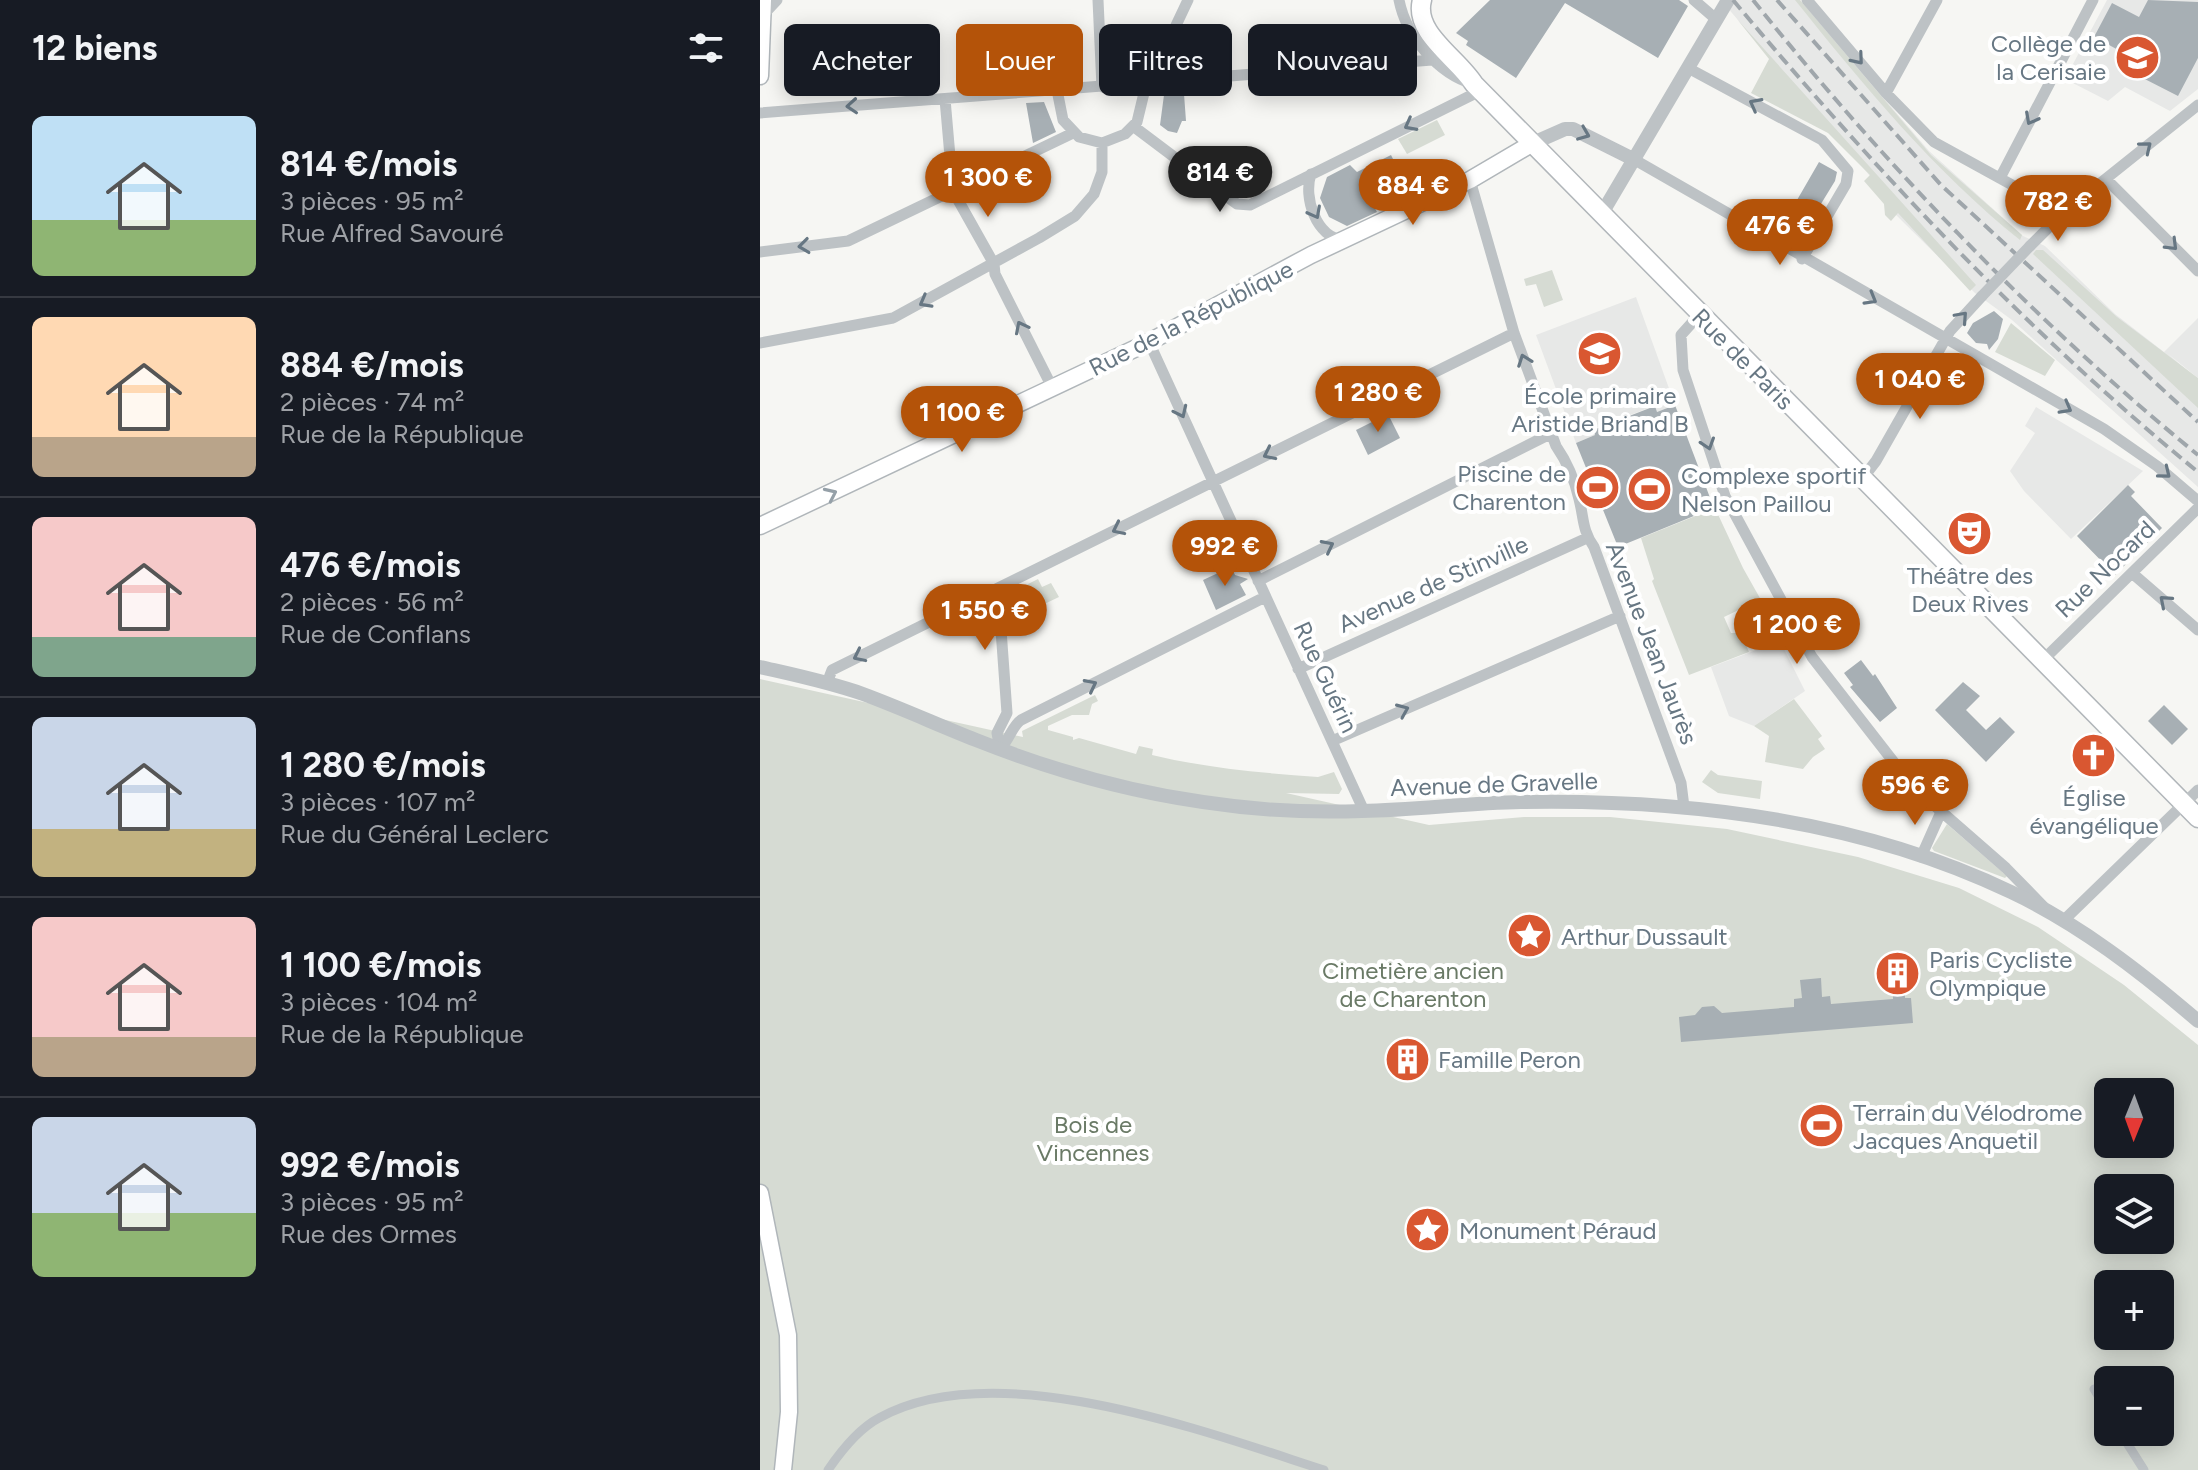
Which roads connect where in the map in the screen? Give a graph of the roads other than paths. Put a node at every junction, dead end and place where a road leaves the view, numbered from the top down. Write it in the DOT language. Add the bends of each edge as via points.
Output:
graph roads {
  1 [pos="777,0"];
  2 [pos="1098,0"];
  3 [pos="1188,0"];
  4 [pos="1399,0"];
  5 [pos="1422,0"];
  6 [pos="1694,0"];
  7 [pos="1807,0"];
  8 [pos="1937,0"];
  9 [pos="2093,0"];
  10 [pos="1726,3"];
  11 [pos="763,4"];
  12 [pos="1717,20"];
  13 [pos="1099,24"];
  14 [pos="1177,24"];
  15 [pos="1432,60"];
  16 [pos="1688,68"];
  17 [pos="760,76"];
  18 [pos="1232,76"];
  19 [pos="1477,87"];
  20 [pos="1886,93"];
  21 [pos="982,96"];
  22 [pos="1058,96"];
  23 [pos="1144,96"];
  24 [pos="945,99"];
  25 [pos="2198,105"];
  26 [pos="760,113"];
  27 [pos="1133,126"];
  28 [pos="1073,133"];
  29 [pos="1102,143"];
  30 [pos="1531,144"];
  31 [pos="1635,160"];
  32 [pos="1311,174"];
  33 [pos="2000,178"];
  34 [pos="2106,179"];
  35 [pos="1470,180"];
  36 [pos="953,191"];
  37 [pos="2063,213"];
  38 [pos="1601,215"];
  39 [pos="1344,240"];
  40 [pos="760,252"];
  41 [pos="1802,259"];
  42 [pos="994,264"];
  43 [pos="2198,271"];
  44 [pos="1699,315"];
  45 [pos="1514,333"];
  46 [pos="1946,340"];
  47 [pos="1149,342"];
  48 [pos="760,343"];
  49 [pos="1053,389"];
  50 [pos="1552,433"];
  51 [pos="1862,479"];
  52 [pos="1213,482"];
  53 [pos="2198,501"];
  54 [pos="2198,508"];
  55 [pos="760,526"];
  56 [pos="1587,538"];
  57 [pos="2132,573"];
  58 [pos="1258,581"];
  59 [pos="998,588"];
  60 [pos="1265,597"];
  61 [pos="1620,616"];
  62 [pos="2198,630"];
  63 [pos="2042,661"];
  64 [pos="760,667"];
  65 [pos="1298,669"];
  66 [pos="827,683"];
  67 [pos="1012,720"];
  68 [pos="1332,741"];
  69 [pos="1000,749"];
  70 [pos="2198,790"];
  71 [pos="2184,804"];
  72 [pos="1684,807"];
  73 [pos="1364,811"];
  74 [pos="1941,812"];
  75 [pos="2198,818"];
  76 [pos="1921,857"];
  77 [pos="2019,889"];
  78 [pos="2056,917"];
  79 [pos="2198,1021"];
  80 [pos="760,1193"];
  81 [pos="2128,1446"];
  82 [pos="2140,1467"];
  83 [pos="783,1470"];
  84 [pos="828,1470"];
  85 [pos="1324,1470"];
  1 -- 11 [label="street"];
  2 -- 13 [label="street"];
  3 -- 14 [label="street"];
  4 -- 15 [label="street, Rue de Paris"];
  5 -- 19 [label="main road" via="1426,27"];
  6 -- 12 [label="street"];
  7 -- 20 [label="street, one-way"];
  8 -- 20 [label="street"];
  9 -- 33 [label="street, one-way"];
  10 -- 12 [label="street"];
  11 -- 17 [label="main road"];
  12 -- 16 [label="street"];
  15 -- 18 [label="street"];
  15 -- 19 [label="street, Rue de Paris"];
  16 -- 31 [label="street"];
  41 -- 16 [label="street, one-way" via="1846,184 1848,171 1822,140"];
  19 -- 30 [label="main road, Rue de Paris"];
  19 -- 32 [label="street, one-way"];
  20 -- 33 [label="street" via="1934,142"];
  21 -- 24 [label="street"];
  22 -- 28 [label="street" via="1063,120"];
  23 -- 27 [label="street"];
  24 -- 26 [label="street, one-way"];
  24 -- 36 [label="street"];
  34 -- 25 [label="street, one-way"];
  27 -- 29 [label="street" via="1118,139"];
  27 -- 32 [label="street" via="1237,204 1250,205"];
  28 -- 29 [label="street"];
  28 -- 36 [label="street"];
  29 -- 42 [label="street" via="1102,172 1086,206"];
  30 -- 31 [label="street, one-way" via="1573,129"];
  30 -- 35 [label="main road, Rue de la République"];
  30 -- 38 [label="main road, Rue de Paris"];
  31 -- 38 [label="street"];
  31 -- 41 [label="street"];
  32 -- 39 [label="street, one-way" via="1309,203 1330,235"];
  33 -- 37 [label="street"];
  34 -- 37 [label="street"];
  34 -- 43 [label="street, one-way"];
  35 -- 39 [label="main road, Rue de la République"];
  35 -- 45 [label="street, Avenue Jean Jaurès"];
  36 -- 40 [label="street, one-way" via="848,241"];
  36 -- 42 [label="street"];
  46 -- 37 [label="street, one-way, bridge" via="1960,318"];
  38 -- 44 [label="main road, Rue de Paris"];
  39 -- 47 [label="main road, Rue de la République"];
  41 -- 46 [label="street, one-way"];
  42 -- 48 [label="street, one-way" via="893,318"];
  49 -- 42 [label="street, one-way"];
  44 -- 51 [label="main road, Rue de Paris"];
  44 -- 74 [label="street, one-way" via="1681,335 1683,370 1725,496 1812,657 1896,765"];
  50 -- 45 [label="street, Avenue Jean Jaurès, one-way"];
  45 -- 52 [label="street, one-way"];
  46 -- 51 [label="street"];
  46 -- 53 [label="street, one-way" via="2104,429"];
  47 -- 49 [label="main road, Rue de la République"];
  47 -- 52 [label="street, Rue Guérin, one-way"];
  55 -- 49 [label="main road, Rue de la République, one-way"];
  50 -- 56 [label="street, Avenue Jean Jaurès" via="1580,502"];
  58 -- 50 [label="street, one-way"];
  51 -- 63 [label="main road, Rue de Paris"];
  52 -- 58 [label="street, Rue Guérin"];
  52 -- 59 [label="street, one-way"];
  54 -- 57 [label="street, Rue Nocard"];
  56 -- 61 [label="street, Avenue Jean Jaurès"];
  56 -- 65 [label="street, Avenue de Stinville"];
  62 -- 57 [label="street, one-way"];
  57 -- 63 [label="street, Rue Nocard"];
  58 -- 60 [label="street, Rue Guérin"];
  59 -- 66 [label="street, one-way" via="832,670"];
  59 -- 67 [label="street"];
  60 -- 65 [label="street, Rue Guérin"];
  67 -- 60 [label="street, one-way"];
  68 -- 61 [label="street, one-way"];
  61 -- 72 [label="street, Avenue Jean Jaurès" via="1681,783"];
  63 -- 71 [label="main road, Rue de Paris"];
  64 -- 66 [label="street, Avenue de Gravelle"];
  65 -- 68 [label="street, Rue Guérin"];
  66 -- 69 [label="street, Avenue de Gravelle"];
  67 -- 69 [label="street" via="1011,738"];
  68 -- 73 [label="street, Rue Guérin"];
  69 -- 73 [label="street, Avenue de Gravelle" via="1163,796 1247,808"];
  70 -- 71 [label="street"];
  71 -- 75 [label="main road, Rue de Paris"];
  71 -- 78 [label="street"];
  72 -- 73 [label="street, Avenue de Gravelle" via="1520,802"];
  72 -- 76 [label="street, Avenue de Gravelle" via="1828,829"];
  74 -- 76 [label="street"];
  74 -- 77 [label="street"];
  76 -- 77 [label="street, Avenue de Gravelle"];
  77 -- 78 [label="street, Avenue de Gravelle"];
  78 -- 79 [label="street, Avenue de Gravelle"];
  80 -- 83 [label="main road" via="788,1335"];
  81 -- 82 [label="street"];
  84 -- 85 [label="street" via="879,1418 955,1396 1003,1394 1085,1402 1176,1422"];
}
